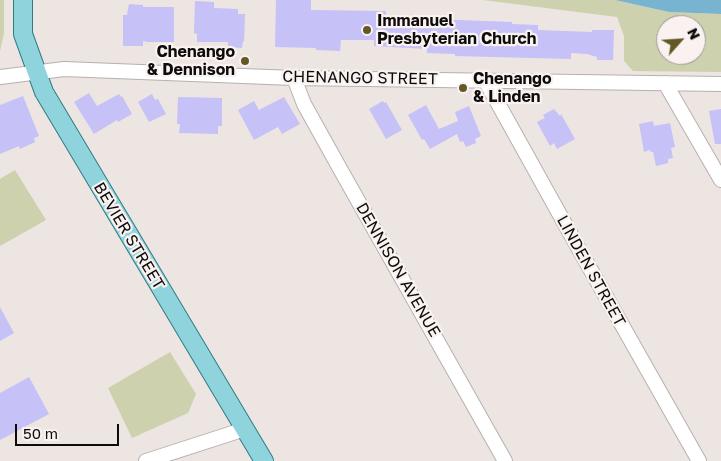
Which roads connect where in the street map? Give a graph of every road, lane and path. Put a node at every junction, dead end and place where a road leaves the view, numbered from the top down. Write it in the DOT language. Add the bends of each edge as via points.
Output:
graph roads {
  1 [pos="24,0"];
  2 [pos="37,71"];
  3 [pos="0,77"];
  4 [pos="294,78"];
  5 [pos="485,80"];
  6 [pos="665,83"];
  7 [pos="721,84"];
  8 [pos="721,180"];
  9 [pos="244,428"];
  10 [pos="146,461"];
  11 [pos="264,461"];
  12 [pos="505,461"];
  13 [pos="699,461"];
  1 -- 2 [label="main road, BEVIER STREET" via="23,34"];
  2 -- 3 [label="street, CHENANGO STREET"];
  2 -- 4 [label="street, CHENANGO STREET" via="64,69"];
  2 -- 9 [label="main road, BEVIER STREET" via="44,92 70,137"];
  4 -- 5 [label="street, CHENANGO STREET"];
  4 -- 12 [label="street, DENNISON AVENUE" via="304,104"];
  5 -- 6 [label="street, CHENANGO STREET"];
  5 -- 13 [label="street, LINDEN STREET"];
  6 -- 7 [label="street, CHENANGO STREET"];
  6 -- 8 [label="street"];
  9 -- 10 [label="street"];
  9 -- 11 [label="main road, BEVIER STREET"];
}
